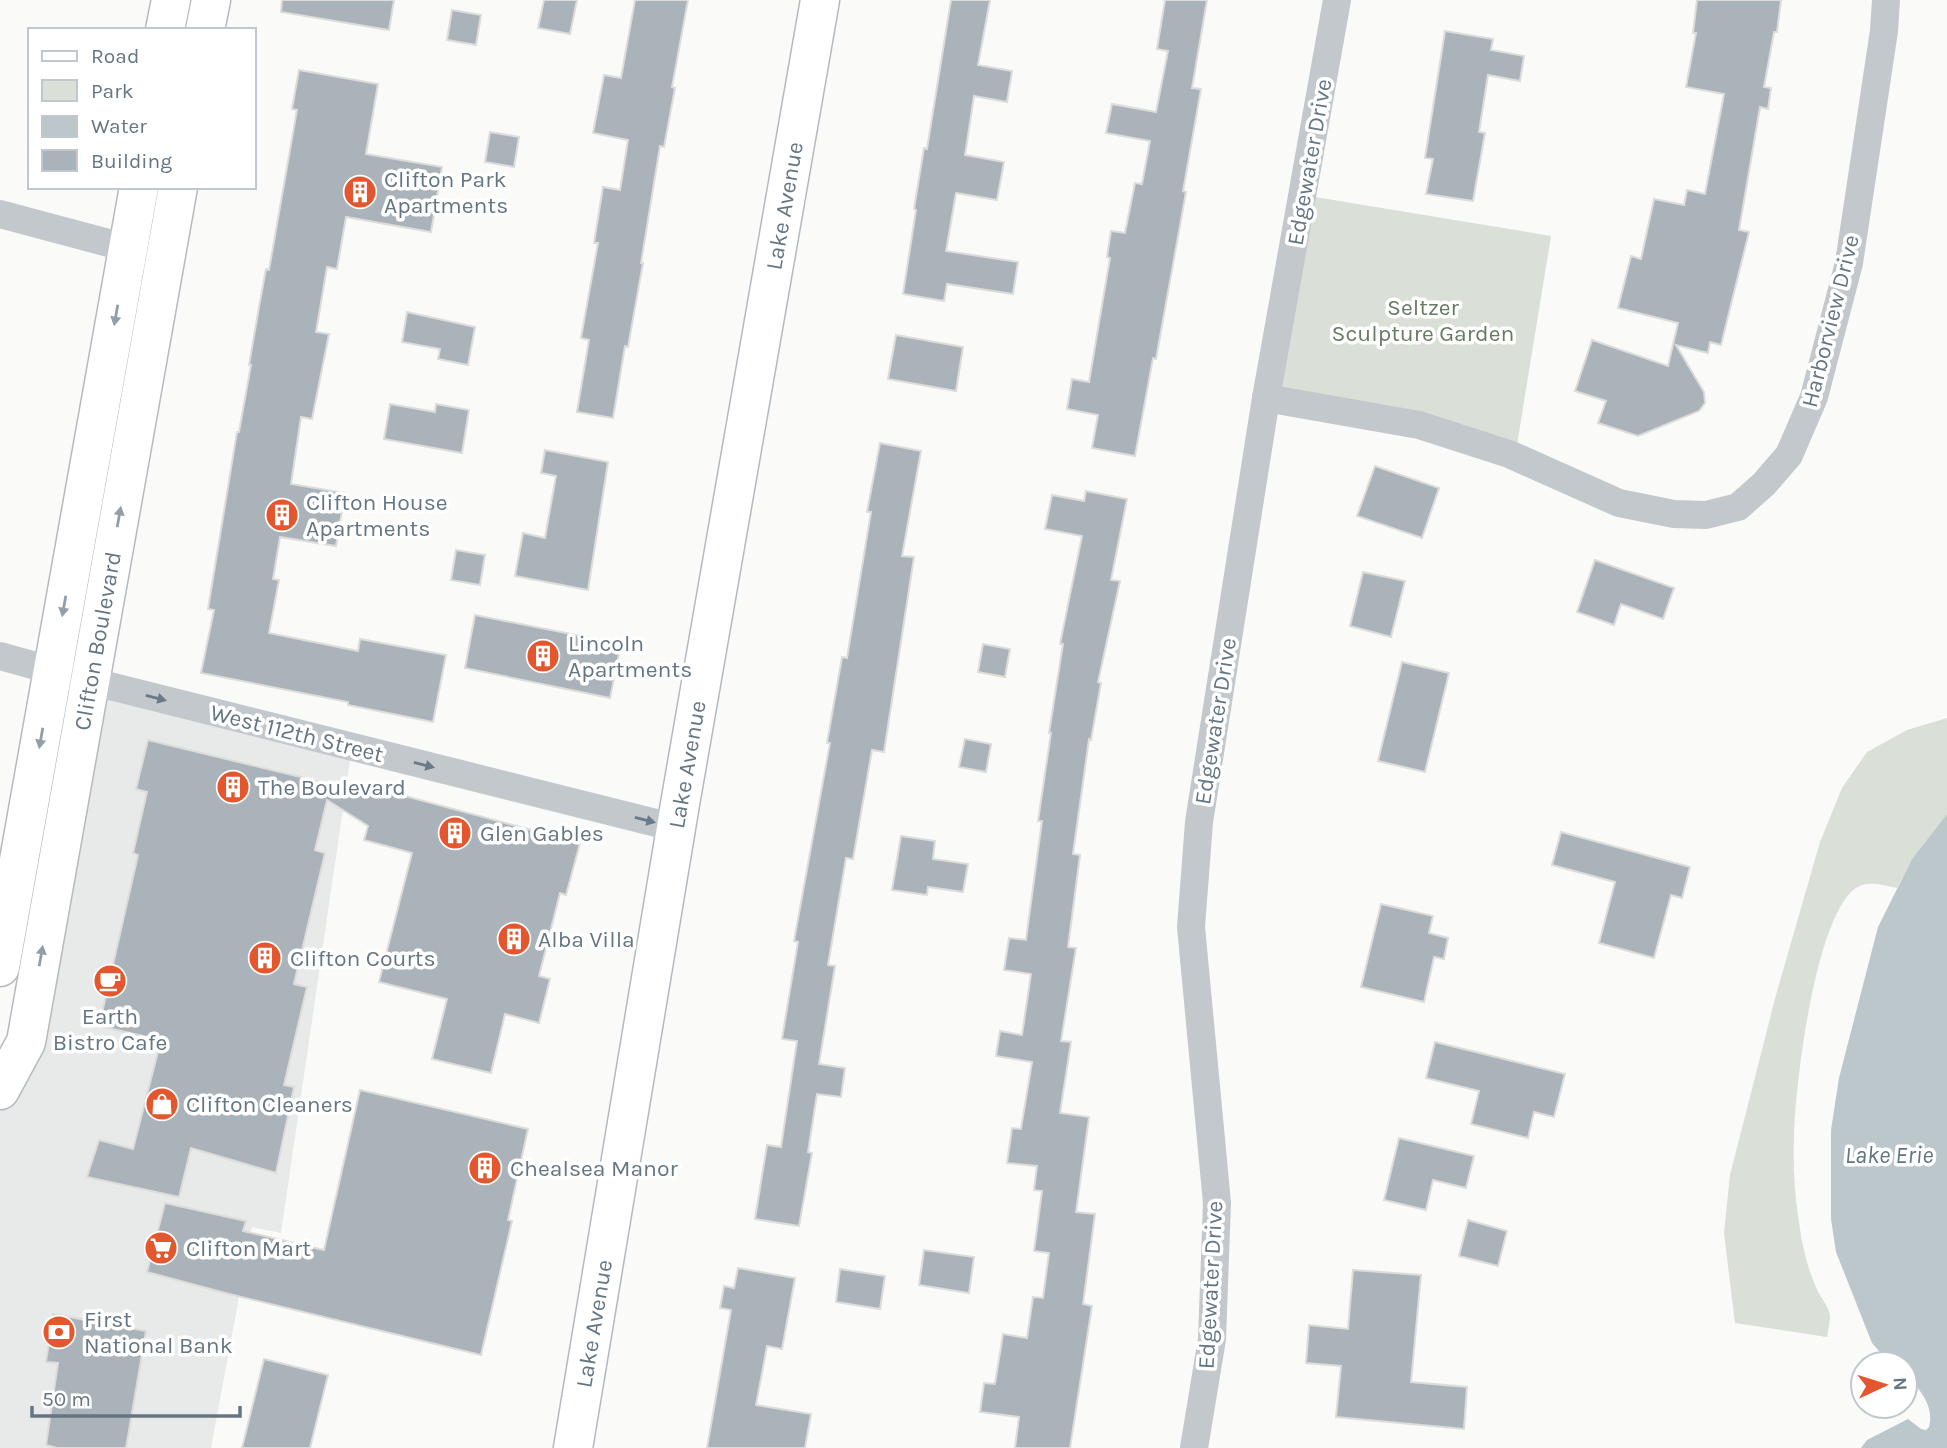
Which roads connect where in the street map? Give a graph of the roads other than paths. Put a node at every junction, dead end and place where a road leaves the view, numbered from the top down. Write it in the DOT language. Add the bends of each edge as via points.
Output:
graph roads {
  1 [pos="171,0"];
  2 [pos="211,0"];
  3 [pos="820,0"];
  4 [pos="1338,0"];
  5 [pos="1886,0"];
  6 [pos="166,28"];
  7 [pos="205,28"];
  8 [pos="139,189"];
  9 [pos="178,189"];
  10 [pos="0,214"];
  11 [pos="128,248"];
  12 [pos="166,258"];
  13 [pos="1266,398"];
  14 [pos="0,656"];
  15 [pos="52,671"];
  16 [pos="90,681"];
  17 [pos="676,828"];
  18 [pos="0,967"];
  19 [pos="0,1090"];
  20 [pos="573,1448"];
  21 [pos="1194,1448"];
  1 -- 6 [label="main road"];
  2 -- 7 [label="main road"];
  3 -- 17 [label="main road, Lake Avenue"];
  4 -- 13 [label="street, Edgewater Drive"];
  5 -- 13 [label="street, Harborview Drive" via="1849,263 1814,397 1788,456 1738,507 1706,515 1619,503 1509,454 1419,425"];
  8 -- 11 [label="main road, Clifton Boulevard"];
  9 -- 12 [label="main road, Clifton Boulevard"];
  10 -- 11 [label="street"];
  11 -- 12 [label="street"];
  11 -- 15 [label="main road, Clifton Boulevard, one-way"];
  16 -- 12 [label="main road, Clifton Boulevard, one-way"];
  13 -- 21 [label="street, Edgewater Drive" via="1199,822 1191,927 1217,1203 1212,1339"];
  14 -- 15 [label="street, West 112th Street"];
  15 -- 16 [label="street, West 112th Street"];
  15 -- 18 [label="main road, Clifton Boulevard, one-way"];
  16 -- 17 [label="street, West 112th Street, one-way"];
  19 -- 16 [label="main road, Clifton Boulevard, one-way" via="26,1042"];
  17 -- 20 [label="main road, Lake Avenue"];
}
